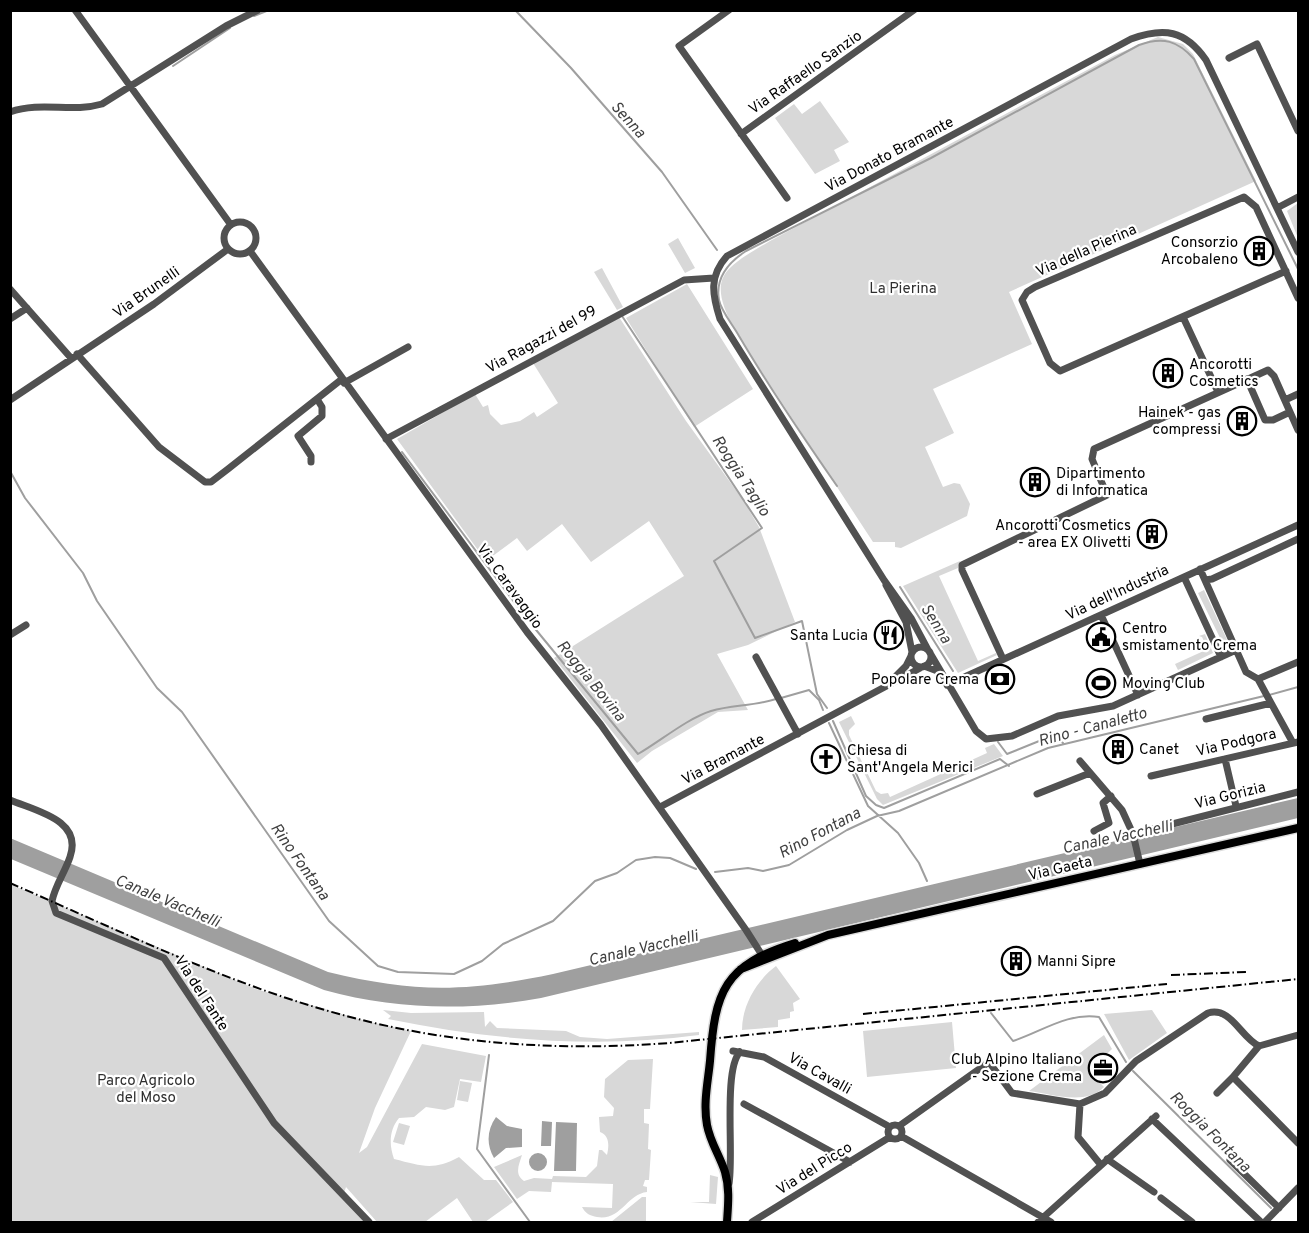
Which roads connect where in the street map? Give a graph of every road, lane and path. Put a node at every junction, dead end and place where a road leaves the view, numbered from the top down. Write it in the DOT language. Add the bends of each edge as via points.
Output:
graph roads {
  1 [pos="75,10"];
  2 [pos="258,10"];
  3 [pos="729,10"];
  4 [pos="914,10"];
  5 [pos="1229,58"];
  6 [pos="130,84"];
  7 [pos="10,112"];
  8 [pos="1299,131"];
  9 [pos="741,134"];
  10 [pos="1299,197"];
  11 [pos="787,198"];
  12 [pos="1277,208"];
  13 [pos="231,225"];
  14 [pos="228,249"];
  15 [pos="250,251"];
  16 [pos="1299,252"];
  17 [pos="1286,271"];
  18 [pos="714,278"];
  19 [pos="10,289"];
  20 [pos="1299,298"];
  21 [pos="27,308"];
  22 [pos="1183,316"];
  23 [pos="10,320"];
  24 [pos="408,347"];
  25 [pos="74,356"];
  26 [pos="1246,379"];
  27 [pos="343,381"];
  28 [pos="1218,392"];
  29 [pos="1299,394"];
  30 [pos="12,395"];
  31 [pos="316,399"];
  32 [pos="1285,400"];
  33 [pos="1290,412"];
  34 [pos="1298,425"];
  35 [pos="386,439"];
  36 [pos="310,462"];
  37 [pos="1299,525"];
  38 [pos="1299,539"];
  39 [pos="1200,569"];
  40 [pos="1184,576"];
  41 [pos="884,580"];
  42 [pos="1205,580"];
  43 [pos="1101,615"];
  44 [pos="26,625"];
  45 [pos="10,635"];
  46 [pos="1236,650"];
  47 [pos="929,652"];
  48 [pos="911,654"];
  49 [pos="756,657"];
  50 [pos="1221,657"];
  51 [pos="1003,659"];
  52 [pos="1299,662"];
  53 [pos="924,666"];
  54 [pos="940,672"];
  55 [pos="1258,679"];
  56 [pos="947,685"];
  57 [pos="884,688"];
  58 [pos="1138,695"];
  59 [pos="1271,704"];
  60 [pos="1206,719"];
  61 [pos="798,734"];
  62 [pos="1296,742"];
  63 [pos="1225,759"];
  64 [pos="1080,761"];
  65 [pos="1090,773"];
  66 [pos="1150,776"];
  67 [pos="1299,792"];
  68 [pos="1037,795"];
  69 [pos="1111,796"];
  70 [pos="10,800"];
  71 [pos="1236,806"];
  72 [pos="660,807"];
  73 [pos="1299,828"];
  74 [pos="1094,831"];
  75 [pos="1133,836"];
  76 [pos="1139,860"];
  77 [pos="828,935"];
  78 [pos="762,955"];
  79 [pos="1299,1035"];
  80 [pos="1259,1046"];
  81 [pos="1233,1077"];
  82 [pos="1216,1093"];
  83 [pos="744,1104"];
  84 [pos="1080,1104"];
  85 [pos="899,1126"];
  86 [pos="890,1127"];
  87 [pos="901,1136"];
  88 [pos="890,1137"];
  89 [pos="1299,1143"];
  90 [pos="1230,1160"];
  91 [pos="850,1162"];
  92 [pos="1104,1162"];
  93 [pos="726,1176"];
  94 [pos="728,1186"];
  95 [pos="1299,1188"];
  96 [pos="1154,1192"];
  97 [pos="1161,1198"];
  98 [pos="1279,1208"];
  99 [pos="1041,1220"];
  100 [pos="369,1222"];
  101 [pos="722,1222"];
  102 [pos="727,1222"];
  103 [pos="752,1222"];
  104 [pos="1051,1222"];
  105 [pos="1192,1222"];
  106 [pos="1263,1222"];
  1 -- 6 [label="street"];
  2 -- 6 [label="street"];
  3 -- 9 [label="street" via="679,46"];
  4 -- 9 [label="street, Via Raffaello Sanzio"];
  5 -- 8 [label="street" via="1257,44"];
  6 -- 7 [label="street" via="102,104 90,107 40,105"];
  6 -- 13 [label="street"];
  9 -- 11 [label="street"];
  10 -- 12 [label="street"];
  12 -- 16 [label="street, Via Donato Bramante"];
  12 -- 18 [label="street, Via Donato Bramante" via="1198,49 1168,32 1152,31 727,256"];
  13 -- 14 [label="street" via="224,239"];
  13 -- 15 [label="street" via="246,224 254,231 255,242"];
  14 -- 15 [label="street" via="241,254"];
  14 -- 25 [label="street, Via Brunelli"];
  15 -- 27 [label="street, Via Caravaggio"];
  17 -- 20 [label="street"];
  17 -- 22 [label="street"];
  17 -- 22 [label="street, Via della Pierina" via="1256,207 1252,201 1238,198 1027,292 1022,300 1056,370 1065,370"];
  18 -- 35 [label="street, Via Ragazzi del 99" via="684,280"];
  18 -- 41 [label="street" via="714,300 720,319"];
  19 -- 21 [label="street"];
  21 -- 23 [label="street"];
  21 -- 25 [label="street"];
  22 -- 28 [label="street"];
  24 -- 27 [label="street"];
  25 -- 30 [label="street, Via Brunelli"];
  25 -- 31 [label="street" via="159,447 205,482 211,482"];
  26 -- 28 [label="street"];
  26 -- 32 [label="street" via="1270,371"];
  26 -- 33 [label="street" via="1265,420"];
  27 -- 31 [label="street"];
  27 -- 35 [label="street, Via Caravaggio"];
  28 -- 51 [label="street" via="1094,449 1092,459 1108,494 962,565"];
  29 -- 32 [label="street"];
  31 -- 36 [label="street" via="322,416 298,436 311,456"];
  32 -- 33 [label="street"];
  33 -- 34 [label="street"];
  35 -- 72 [label="street, Via Caravaggio"];
  37 -- 39 [label="street, Via dell'Industria"];
  38 -- 42 [label="street"];
  39 -- 40 [label="street, Via dell'Industria"];
  39 -- 42 [label="street"];
  40 -- 43 [label="street, Via dell'Industria"];
  40 -- 50 [label="street"];
  41 -- 47 [label="street"];
  41 -- 48 [label="street" via="906,622"];
  42 -- 46 [label="street"];
  43 -- 51 [label="street, Via dell'Industria"];
  43 -- 58 [label="street"];
  44 -- 45 [label="street"];
  46 -- 50 [label="street"];
  46 -- 55 [label="street" via="1250,676"];
  47 -- 48 [label="street" via="920,647"];
  47 -- 53 [label="street" via="929,662"];
  47 -- 54 [label="street"];
  48 -- 53 [label="street" via="914,664"];
  48 -- 57 [label="street, Via Bramante" via="906,666"];
  49 -- 61 [label="street"];
  50 -- 58 [label="street"];
  51 -- 56 [label="street, Via dell'Industria"];
  52 -- 55 [label="street"];
  53 -- 54 [label="street"];
  53 -- 57 [label="street, Via Bramante"];
  54 -- 56 [label="street"];
  55 -- 59 [label="street"];
  56 -- 58 [label="street" via="976,731 986,739 1012,736 1058,716 1113,706"];
  57 -- 61 [label="street, Via Bramante"];
  59 -- 60 [label="street, Via Podgora"];
  59 -- 62 [label="street, Via Podgora"];
  61 -- 72 [label="street, Via Bramante"];
  62 -- 63 [label="street, Via Podgora"];
  63 -- 66 [label="street, Via Podgora"];
  63 -- 71 [label="street"];
  64 -- 65 [label="street"];
  65 -- 68 [label="street"];
  65 -- 69 [label="street"];
  67 -- 71 [label="street, Via Gorizia"];
  69 -- 74 [label="street" via="1103,803 1108,823"];
  69 -- 75 [label="street"];
  70 -- 100 [label="street, Via del Fante" via="58,820 70,831 73,841 69,858 52,901 56,913 164,958 274,1123"];
  71 -- 75 [label="street, Via Gorizia"];
  72 -- 78 [label="street, Via Caravaggio"];
  73 -- 76 [label="main road, Via Gaeta"];
  75 -- 76 [label="street"];
  76 -- 77 [label="main road, Via Gaeta"];
  77 -- 78 [label="main road, Via Gaeta"];
  77 -- 78 [label="main road, Via Gaeta"];
  78 -- 93 [label="main road" via="741,969 723,991 715,1010 705,1103 708,1130"];
  79 -- 80 [label="street"];
  80 -- 81 [label="street"];
  80 -- 84 [label="street" via="1226,1015 1213,1011 1134,1064 1105,1092"];
  81 -- 82 [label="street"];
  81 -- 89 [label="street"];
  83 -- 91 [label="street"];
  84 -- 85 [label="street" via="1012,1093 989,1062"];
  84 -- 92 [label="street" via="1078,1137"];
  85 -- 86 [label="street"];
  85 -- 87 [label="street"];
  86 -- 88 [label="street"];
  86 -- 94 [label="street, Via Cavalli" via="764,1058 736,1052"];
  87 -- 88 [label="street"];
  87 -- 99 [label="street"];
  88 -- 91 [label="street, Via del Picco"];
  90 -- 98 [label="street"];
  91 -- 103 [label="street, Via del Picco"];
  92 -- 96 [label="street"];
  92 -- 99 [label="street"];
  92 -- 106 [label="street" via="1154,1117"];
  93 -- 94 [label="main road"];
  93 -- 101 [label="main road"];
  94 -- 102 [label="main road"];
  95 -- 98 [label="street"];
  97 -- 105 [label="street"];
  98 -- 106 [label="street"];
  99 -- 104 [label="street"];
}
